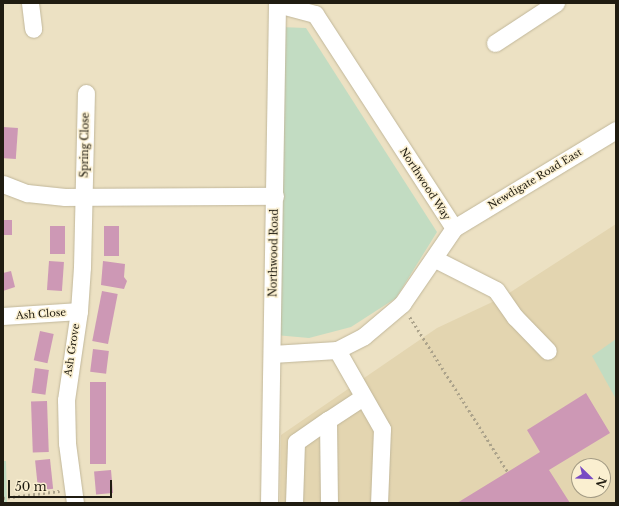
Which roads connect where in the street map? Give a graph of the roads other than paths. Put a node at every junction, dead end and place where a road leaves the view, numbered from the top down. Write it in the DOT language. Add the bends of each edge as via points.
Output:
graph roads {
  1 [pos="30,3"];
  2 [pos="556,3"];
  3 [pos="277,4"];
  4 [pos="33,29"];
  5 [pos="495,43"];
  6 [pos="86,93"];
  7 [pos="616,130"];
  8 [pos="3,184"];
  9 [pos="275,196"];
  10 [pos="84,197"];
  11 [pos="454,228"];
  12 [pos="434,259"];
  13 [pos="79,311"];
  14 [pos="3,316"];
  15 [pos="337,350"];
  16 [pos="548,352"];
  17 [pos="272,354"];
  18 [pos="363,397"];
  19 [pos="328,420"];
  20 [pos="75,496"];
  21 [pos="269,503"];
  22 [pos="294,503"];
  23 [pos="329,503"];
  24 [pos="379,503"];
  1 -- 4 [label="street"];
  2 -- 5 [label="street"];
  3 -- 9 [label="street, Northwood Road"];
  3 -- 11 [label="street, Northwood Way" via="315,14"];
  6 -- 10 [label="street, Spring Close"];
  7 -- 11 [label="street, Newdigate Road East"];
  8 -- 10 [label="street" via="40,195"];
  9 -- 10 [label="street"];
  9 -- 17 [label="street, Northwood Road"];
  10 -- 13 [label="street, Ash Grove"];
  11 -- 12 [label="street, Northwood Way"];
  12 -- 15 [label="street, Northwood Way" via="402,304 364,336"];
  12 -- 16 [label="street" via="496,290 515,317"];
  13 -- 14 [label="street, Ash Close"];
  13 -- 20 [label="street, Ash Grove" via="66,400 67,443"];
  15 -- 17 [label="street, Northwood Way"];
  15 -- 18 [label="street"];
  17 -- 21 [label="street, Northwood Road"];
  18 -- 19 [label="street"];
  18 -- 24 [label="street" via="382,429"];
  19 -- 22 [label="street" via="296,442"];
  19 -- 23 [label="street"];
}
